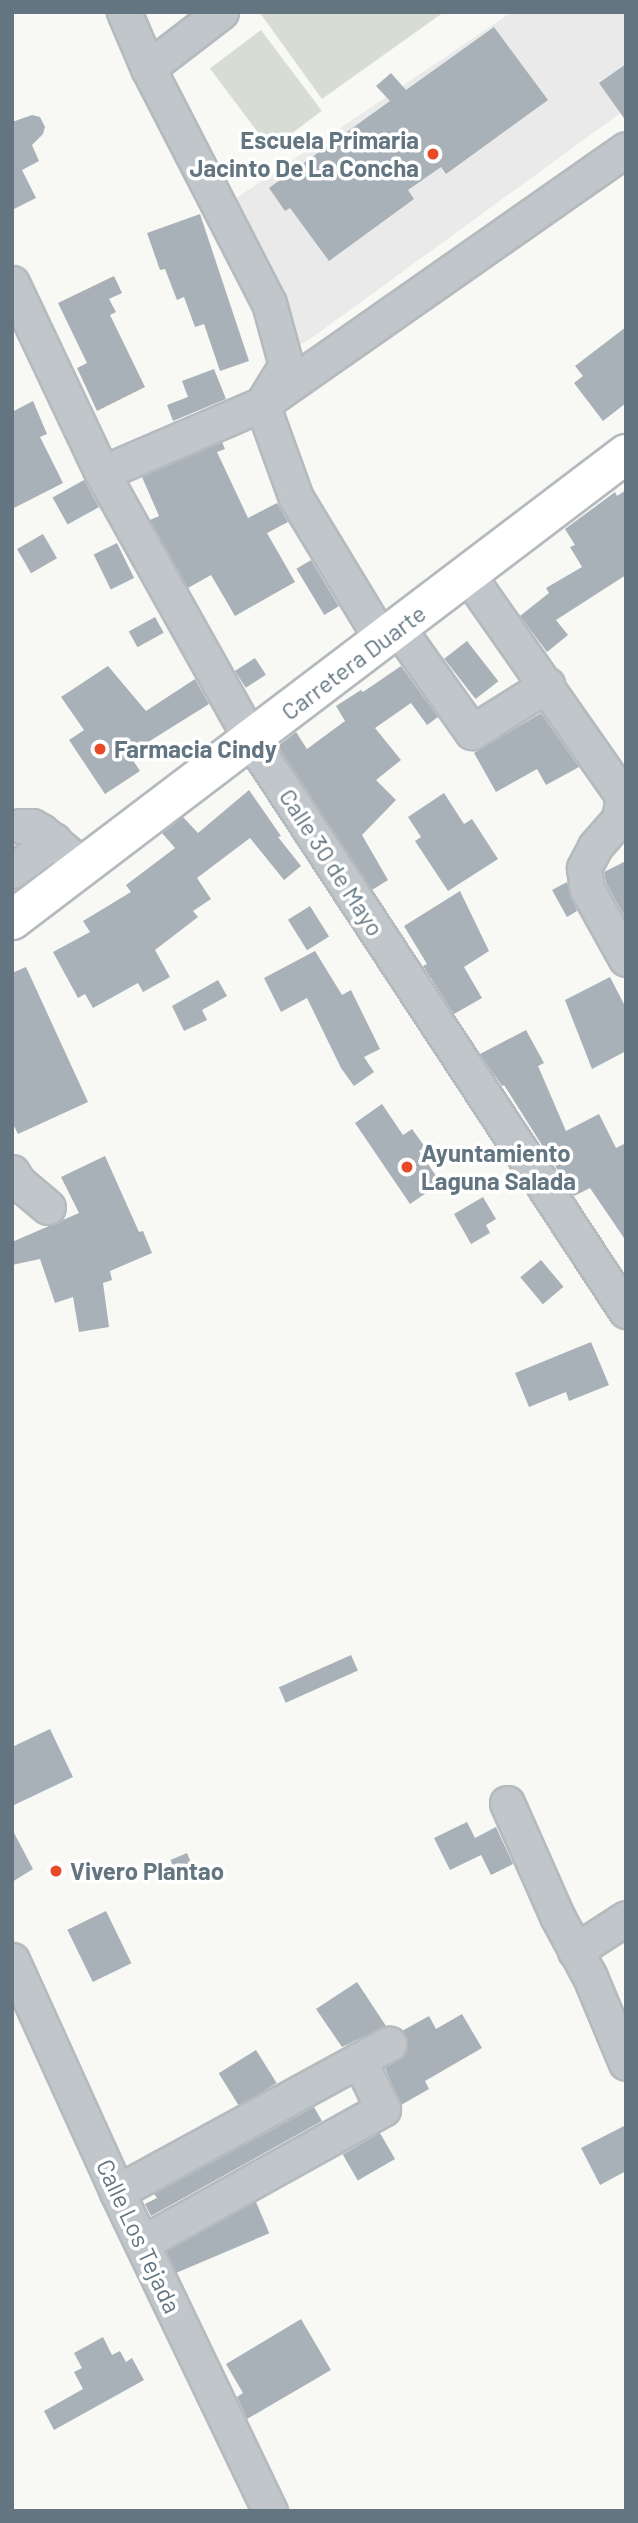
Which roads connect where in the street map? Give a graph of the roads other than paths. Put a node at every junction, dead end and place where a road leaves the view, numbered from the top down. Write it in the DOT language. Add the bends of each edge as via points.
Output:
graph roads {
  1 [pos="124,12"];
  2 [pos="221,12"];
  3 [pos="148,68"];
  4 [pos="626,149"];
  5 [pos="12,283"];
  6 [pos="262,404"];
  7 [pos="626,454"];
  8 [pos="102,473"];
  9 [pos="468,575"];
  10 [pos="390,634"];
  11 [pos="547,685"];
  12 [pos="251,740"];
  13 [pos="20,826"];
  14 [pos="54,840"];
  15 [pos="84,867"];
  16 [pos="12,871"];
  17 [pos="12,920"];
  18 [pos="626,959"];
  19 [pos="12,1172"];
  20 [pos="48,1207"];
  21 [pos="626,1311"];
  22 [pos="507,1803"];
  23 [pos="626,1918"];
  24 [pos="575,1951"];
  25 [pos="12,1960"];
  26 [pos="389,2044"];
  27 [pos="359,2060"];
  28 [pos="626,2063"];
  29 [pos="117,2192"];
  30 [pos="142,2243"];
  31 [pos="270,2511"];
  1 -- 3 [label="street"];
  2 -- 3 [label="street"];
  3 -- 6 [label="street" via="269,303 285,365"];
  4 -- 6 [label="street"];
  5 -- 8 [label="street, Calle 30 de Mayo"];
  6 -- 8 [label="street"];
  6 -- 10 [label="street" via="296,498"];
  7 -- 9 [label="main road, Carretera Duarte"];
  8 -- 12 [label="street, Calle 30 de Mayo"];
  9 -- 10 [label="main road, Carretera Duarte"];
  9 -- 11 [label="street"];
  10 -- 11 [label="street" via="472,732"];
  10 -- 12 [label="main road, Carretera Duarte"];
  11 -- 18 [label="street" via="623,796 619,818 584,868 587,889"];
  12 -- 15 [label="main road, Carretera Duarte"];
  12 -- 21 [label="street, Calle 30 de Mayo"];
  13 -- 14 [label="street" via="32,826"];
  14 -- 15 [label="street"];
  14 -- 16 [label="street"];
  15 -- 17 [label="main road, Carretera Duarte"];
  19 -- 20 [label="street"];
  22 -- 24 [label="street"];
  23 -- 24 [label="street"];
  24 -- 28 [label="street"];
  25 -- 29 [label="street, Calle Los Tejada"];
  26 -- 27 [label="street"];
  27 -- 29 [label="street"];
  27 -- 30 [label="street" via="383,2109"];
  29 -- 30 [label="street, Calle Los Tejada"];
  30 -- 31 [label="street, Calle Los Tejada"];
}
